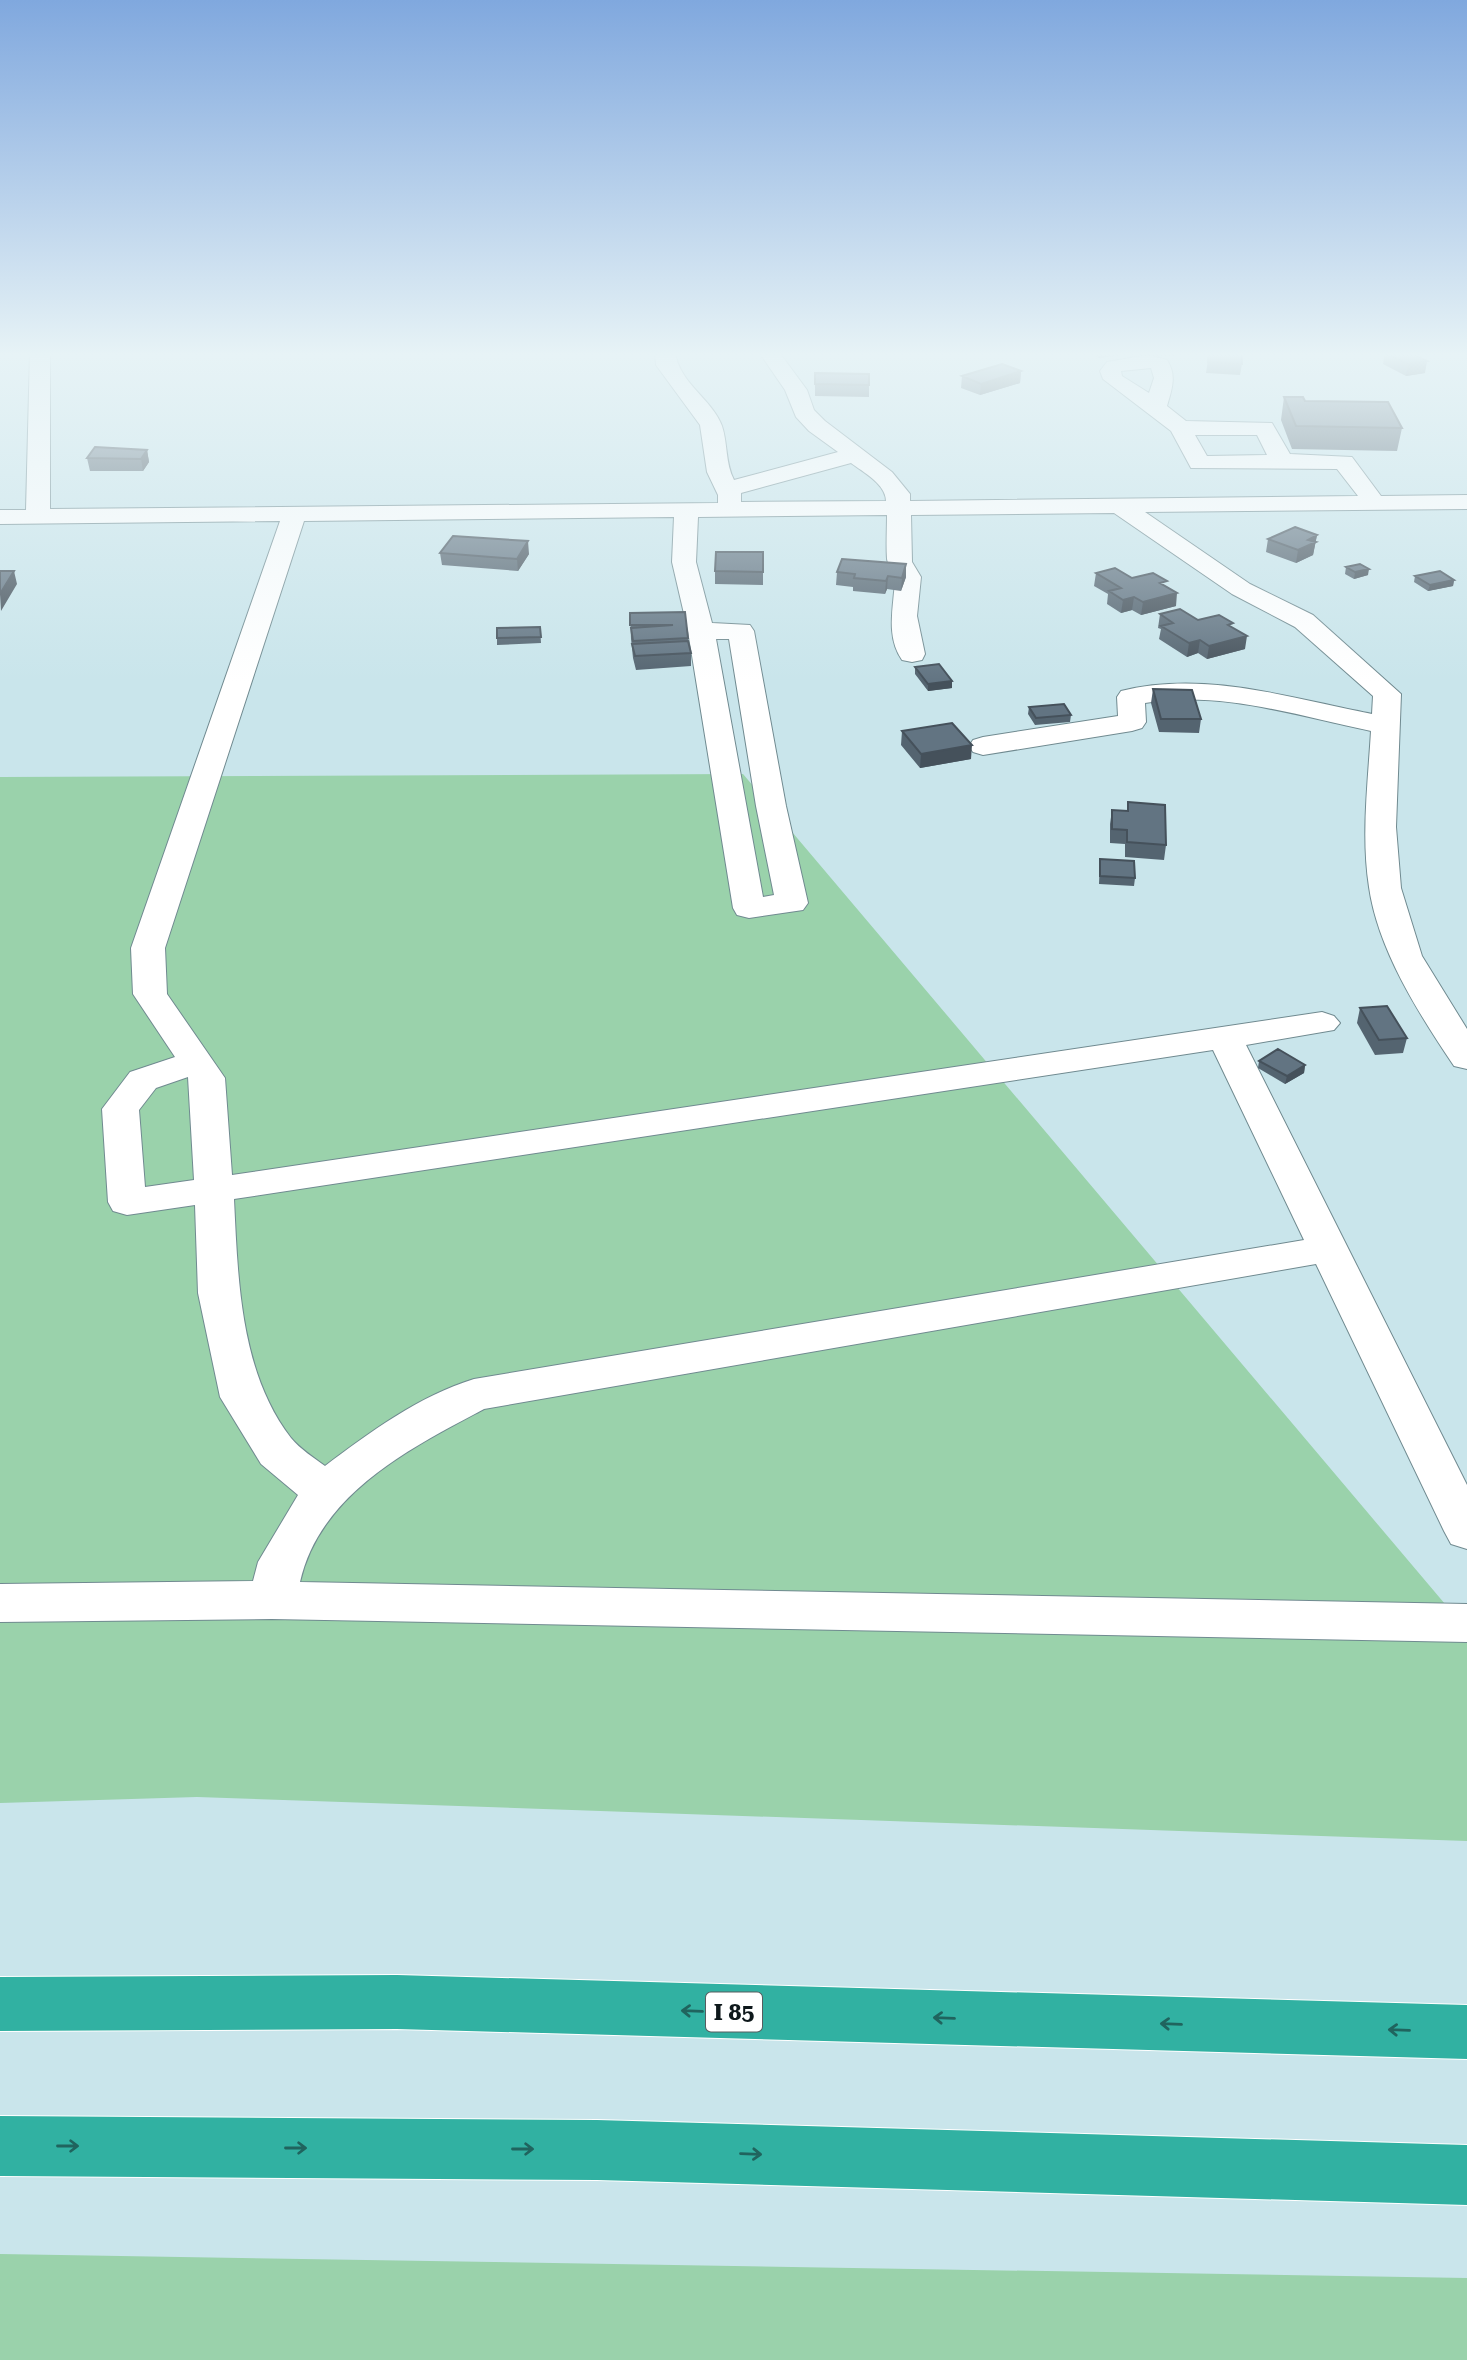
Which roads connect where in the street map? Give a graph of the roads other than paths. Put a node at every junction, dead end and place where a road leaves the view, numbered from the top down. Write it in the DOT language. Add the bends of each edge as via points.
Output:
graph roads {
  1 [pos="39,462"];
  2 [pos="717,462"];
  3 [pos="829,462"];
  4 [pos="863,462"];
  5 [pos="1199,462"];
  6 [pos="1235,462"];
  7 [pos="1344,462"];
  8 [pos="728,500"];
  9 [pos="1374,502"];
  10 [pos="1467,502"];
  11 [pos="1118,505"];
  12 [pos="900,508"];
  13 [pos="686,511"];
  14 [pos="294,515"];
  15 [pos="0,517"];
  16 [pos="38,517"];
  17 [pos="701,631"];
  18 [pos="912,654"];
  19 [pos="1385,725"];
  20 [pos="983,746"];
  21 [pos="1322,1023"];
  22 [pos="1225,1038"];
  23 [pos="1467,1058"];
  24 [pos="197,1062"];
  25 [pos="214,1189"];
  26 [pos="1328,1249"];
  27 [pos="324,1491"];
  28 [pos="1467,1531"];
  29 [pos="272,1600"];
  30 [pos="0,1603"];
  31 [pos="1467,1623"];
  32 [pos="0,2004"];
  33 [pos="1467,2032"];
  34 [pos="0,2146"];
  35 [pos="1467,2175"];
  1 -- 16 [label="street"];
  2 -- 8 [label="street"];
  3 -- 8 [label="street" via="776,478"];
  4 -- 12 [label="street" via="898,494"];
  5 -- 6 [label="street"];
  7 -- 9 [label="street"];
  8 -- 12 [label="street"];
  8 -- 13 [label="street"];
  9 -- 10 [label="street"];
  9 -- 11 [label="street"];
  11 -- 12 [label="street"];
  11 -- 19 [label="street" via="1241,589 1304,621 1337,648 1387,694"];
  12 -- 18 [label="street" via="900,562 908,577 904,628"];
  13 -- 14 [label="street"];
  13 -- 17 [label="street" via="684,562"];
  14 -- 16 [label="street"];
  14 -- 24 [label="street" via="148,948 150,994"];
  15 -- 16 [label="street"];
  17 -- 17 [label="street" via="749,908 792,903 741,631"];
  19 -- 20 [label="street" via="1219,692 1166,691 1131,697 1132,722"];
  19 -- 23 [label="street" via="1381,827 1385,888 1405,956"];
  21 -- 22 [label="street"];
  22 -- 25 [label="street"];
  22 -- 26 [label="street"];
  24 -- 25 [label="street" via="207,1078"];
  24 -- 25 [label="street" via="144,1080 120,1109 127,1202"];
  25 -- 27 [label="street" via="218,1293 242,1397 277,1452"];
  26 -- 27 [label="street" via="474,1395 391,1438"];
  26 -- 28 [label="street"];
  27 -- 29 [label="street" via="281,1562"];
  29 -- 30 [label="street"];
  29 -- 31 [label="street"];
  33 -- 32 [label="highway, I 85, one-way" via="397,2002"];
  34 -- 35 [label="highway, one-way" via="597,2150"];
}
